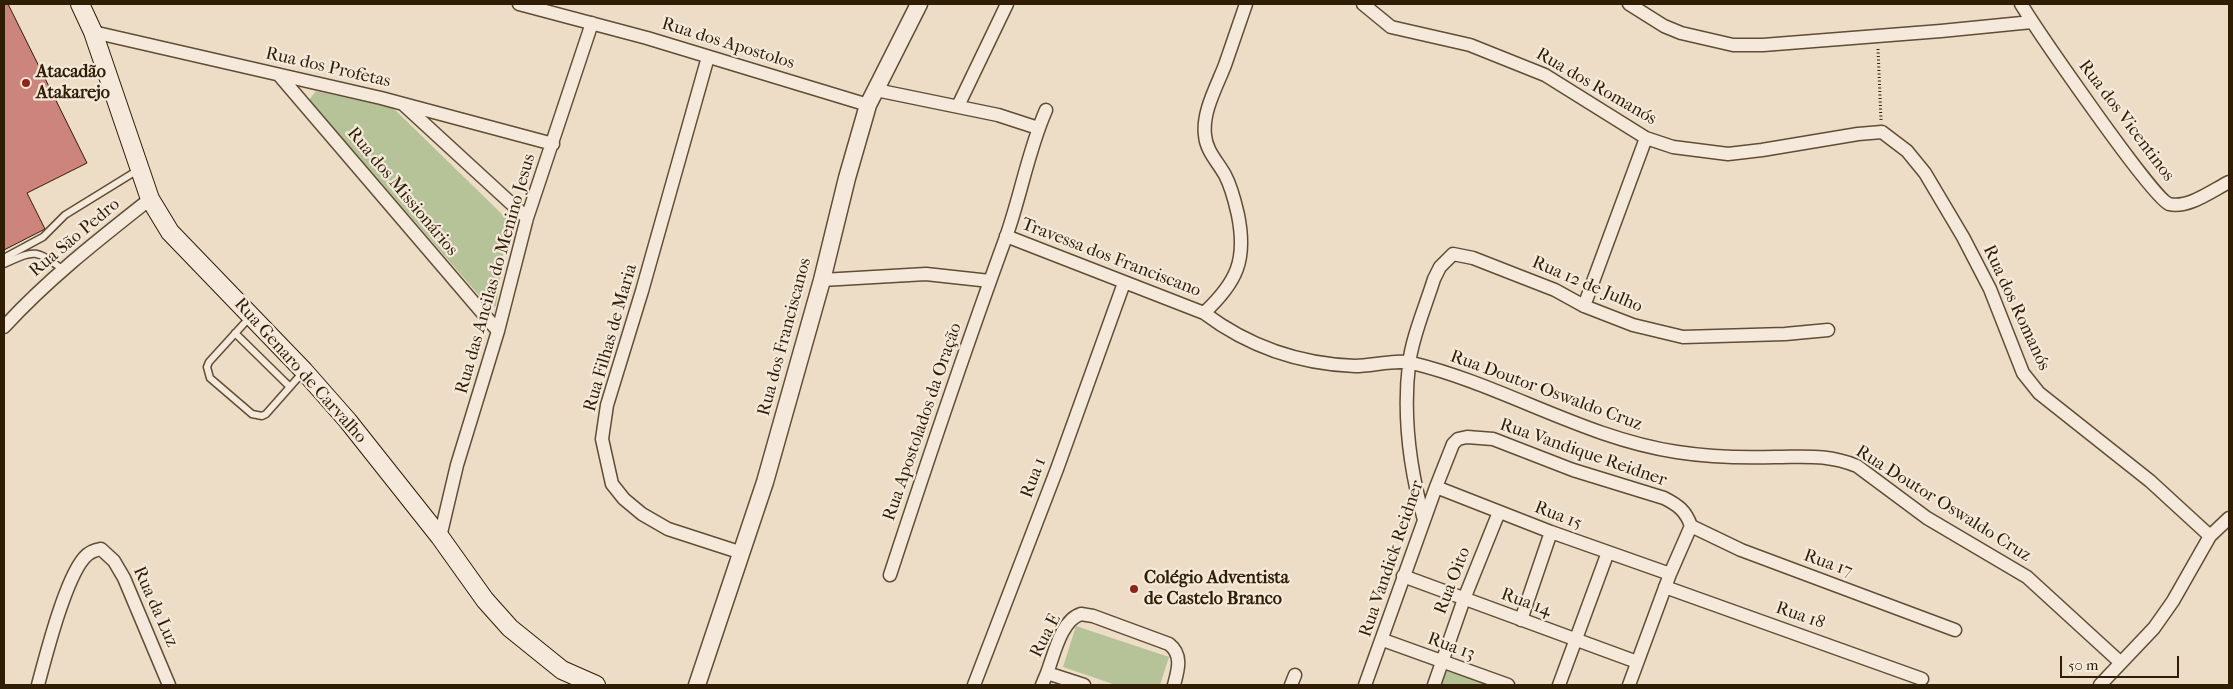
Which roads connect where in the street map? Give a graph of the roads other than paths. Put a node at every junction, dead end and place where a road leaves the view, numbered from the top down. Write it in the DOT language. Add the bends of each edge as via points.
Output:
graph roads {
  1 [pos="80,4"];
  2 [pos="519,4"];
  3 [pos="919,4"];
  4 [pos="1007,4"];
  5 [pos="1246,4"];
  6 [pos="1363,4"];
  7 [pos="1630,4"];
  8 [pos="2021,4"];
  9 [pos="2032,22"];
  10 [pos="592,24"];
  11 [pos="93,32"];
  12 [pos="708,57"];
  13 [pos="279,74"];
  14 [pos="876,90"];
  15 [pos="402,104"];
  16 [pos="868,105"];
  17 [pos="958,106"];
  18 [pos="1046,110"];
  19 [pos="1038,128"];
  20 [pos="1646,138"];
  21 [pos="553,144"];
  22 [pos="138,170"];
  23 [pos="2229,182"];
  24 [pos="150,199"];
  25 [pos="527,218"];
  26 [pos="1006,236"];
  27 [pos="4,258"];
  28 [pos="4,264"];
  29 [pos="62,269"];
  30 [pos="822,280"];
  31 [pos="990,281"];
  32 [pos="1124,283"];
  33 [pos="1584,306"];
  34 [pos="1204,313"];
  35 [pos="251,316"];
  36 [pos="4,327"];
  37 [pos="1828,330"];
  38 [pos="498,331"];
  39 [pos="235,333"];
  40 [pos="1409,362"];
  41 [pos="304,371"];
  42 [pos="290,387"];
  43 [pos="1453,444"];
  44 [pos="1436,487"];
  45 [pos="1498,512"];
  46 [pos="2229,518"];
  47 [pos="1424,520"];
  48 [pos="1691,526"];
  49 [pos="1551,532"];
  50 [pos="2210,536"];
  51 [pos="440,537"];
  52 [pos="1608,552"];
  53 [pos="742,553"];
  54 [pos="890,575"];
  55 [pos="1404,576"];
  56 [pos="1668,581"];
  57 [pos="1464,598"];
  58 [pos="1521,620"];
  59 [pos="1955,630"];
  60 [pos="1383,640"];
  61 [pos="1576,640"];
  62 [pos="1442,662"];
  63 [pos="1637,662"];
  64 [pos="2121,663"];
  65 [pos="1047,673"];
  66 [pos="1922,679"];
  67 [pos="38,685"];
  68 [pos="169,685"];
  69 [pos="596,685"];
  70 [pos="698,685"];
  71 [pos="974,685"];
  72 [pos="1042,685"];
  73 [pos="1084,685"];
  74 [pos="1174,685"];
  75 [pos="1365,685"];
  76 [pos="1434,685"];
  77 [pos="1508,685"];
  78 [pos="1559,685"];
  79 [pos="1629,685"];
  80 [pos="2100,685"];
  1 -- 11 [label="main road, Rua Genaro de Carvalho"];
  2 -- 10 [label="street, Rua dos Apostolos"];
  3 -- 14 [label="street, Rua dos Franciscanos"];
  4 -- 17 [label="street"];
  5 -- 34 [label="street" via="1206,114 1204,135 1209,151 1234,196 1242,235 1242,253 1231,283"];
  6 -- 20 [label="street, Rua dos Romanós" via="1391,27 1470,45 1545,75"];
  7 -- 9 [label="street" via="1681,33 1732,45"];
  8 -- 9 [label="street, Rua dos Vicentinos"];
  9 -- 23 [label="street, Rua dos Vicentinos" via="2107,127 2167,203 2178,205"];
  10 -- 12 [label="street, Rua dos Apostolos"];
  10 -- 21 [label="street, Rua das Ancilas do Menino Jesus"];
  11 -- 13 [label="street, Rua dos Profetas"];
  11 -- 22 [label="main road, Rua Genaro de Carvalho"];
  12 -- 16 [label="street, Rua dos Apostolos"];
  12 -- 53 [label="street, Rua Filhas de Maria" via="607,405 602,439 612,484 642,514 668,529"];
  13 -- 15 [label="street, Rua dos Profetas"];
  13 -- 38 [label="street, Rua dos Missionários"];
  14 -- 16 [label="street, Rua dos Franciscanos"];
  14 -- 17 [label="street"];
  15 -- 21 [label="street, Rua dos Profetas"];
  15 -- 25 [label="street"];
  16 -- 30 [label="street, Rua dos Franciscanos"];
  17 -- 19 [label="street"];
  18 -- 19 [label="street, Rua Apostolados da Oração"];
  19 -- 26 [label="street, Rua Apostolados da Oração"];
  20 -- 33 [label="street"];
  20 -- 50 [label="street, Rua dos Romanós" via="1673,147 1728,154 1882,132 1906,151 1925,173 1990,289 2023,373 2039,393 2150,481"];
  21 -- 25 [label="street, Rua das Ancilas do Menino Jesus"];
  22 -- 24 [label="main road, Rua Genaro de Carvalho"];
  22 -- 27 [label="lane" via="65,215 43,237"];
  24 -- 29 [label="street, Rua São Pedro"];
  24 -- 35 [label="main road, Rua Genaro de Carvalho" via="170,232"];
  25 -- 38 [label="street, Rua das Ancilas do Menino Jesus"];
  26 -- 31 [label="street, Rua Apostolados da Oração"];
  26 -- 32 [label="street, Travessa dos Franciscano"];
  28 -- 29 [label="lane" via="34,252"];
  29 -- 36 [label="street, Rua São Pedro"];
  30 -- 31 [label="street" via="926,274"];
  30 -- 53 [label="street, Rua dos Franciscanos"];
  31 -- 54 [label="street, Rua Apostolados da Oração"];
  32 -- 34 [label="street, Travessa dos Franciscano"];
  32 -- 71 [label="street, Rua 1"];
  33 -- 37 [label="street, Rua 12 de Julho" via="1632,325 1683,337"];
  33 -- 40 [label="street, Rua 12 de Julho" via="1555,290 1473,258 1454,254 1440,267 1434,279"];
  34 -- 40 [label="street, Travessa dos Franciscano" via="1254,344 1286,355 1355,366"];
  35 -- 39 [label="lane"];
  35 -- 41 [label="main road, Rua Genaro de Carvalho"];
  38 -- 51 [label="street, Rua das Ancilas do Menino Jesus" via="457,465"];
  39 -- 42 [label="lane"];
  39 -- 42 [label="lane" via="209,362 210,378 257,416 266,414"];
  40 -- 47 [label="street" via="1409,429 1416,491"];
  40 -- 64 [label="street, Rua Doutor Oswaldo Cruz" via="1472,380 1608,436 1648,447 1708,456 1832,457 1857,466 1927,518 2027,577"];
  41 -- 42 [label="lane"];
  41 -- 51 [label="main road, Rua Genaro de Carvalho"];
  43 -- 44 [label="street, Rua Vandick Reidner"];
  43 -- 48 [label="street, Rua Vandique Reidner" via="1458,438 1493,439 1574,470 1664,498 1684,510"];
  44 -- 45 [label="street, Rua 15"];
  44 -- 47 [label="street, Rua Vandick Reidner"];
  45 -- 49 [label="street, Rua 15"];
  45 -- 57 [label="street, Rua Oito"];
  46 -- 50 [label="street"];
  47 -- 55 [label="street, Rua Vandick Reidner"];
  48 -- 56 [label="street"];
  48 -- 59 [label="street, Rua 17" via="1740,550"];
  49 -- 52 [label="street, Rua 15"];
  49 -- 58 [label="street"];
  50 -- 64 [label="street" via="2173,602"];
  51 -- 69 [label="main road, Rua Genaro de Carvalho" via="485,600 510,628 562,670"];
  52 -- 56 [label="street, Rua 15"];
  52 -- 61 [label="street"];
  53 -- 70 [label="street, Rua dos Franciscanos"];
  55 -- 57 [label="street, Rua 14"];
  55 -- 60 [label="street, Rua Vandick Reidner"];
  56 -- 63 [label="street"];
  56 -- 66 [label="street, Rua 18"];
  57 -- 58 [label="street, Rua 14"];
  57 -- 62 [label="street, Rua Oito"];
  58 -- 61 [label="street, Rua 14"];
  60 -- 62 [label="street, Rua 13"];
  60 -- 75 [label="street, Rua Vandick Reidner"];
  61 -- 63 [label="street, Rua 14"];
  61 -- 78 [label="street"];
  62 -- 76 [label="street, Rua Oito"];
  62 -- 77 [label="street, Rua 13"];
  63 -- 79 [label="street"];
  64 -- 80 [label="street"];
  65 -- 72 [label="street"];
  65 -- 73 [label="street, Rua E"];
  65 -- 74 [label="street, Rua E" via="1062,633 1070,620 1081,614 1169,644 1180,662"];
  67 -- 68 [label="street, Rua da Luz" via="77,567 93,550 101,549 114,560 124,578"];
}
